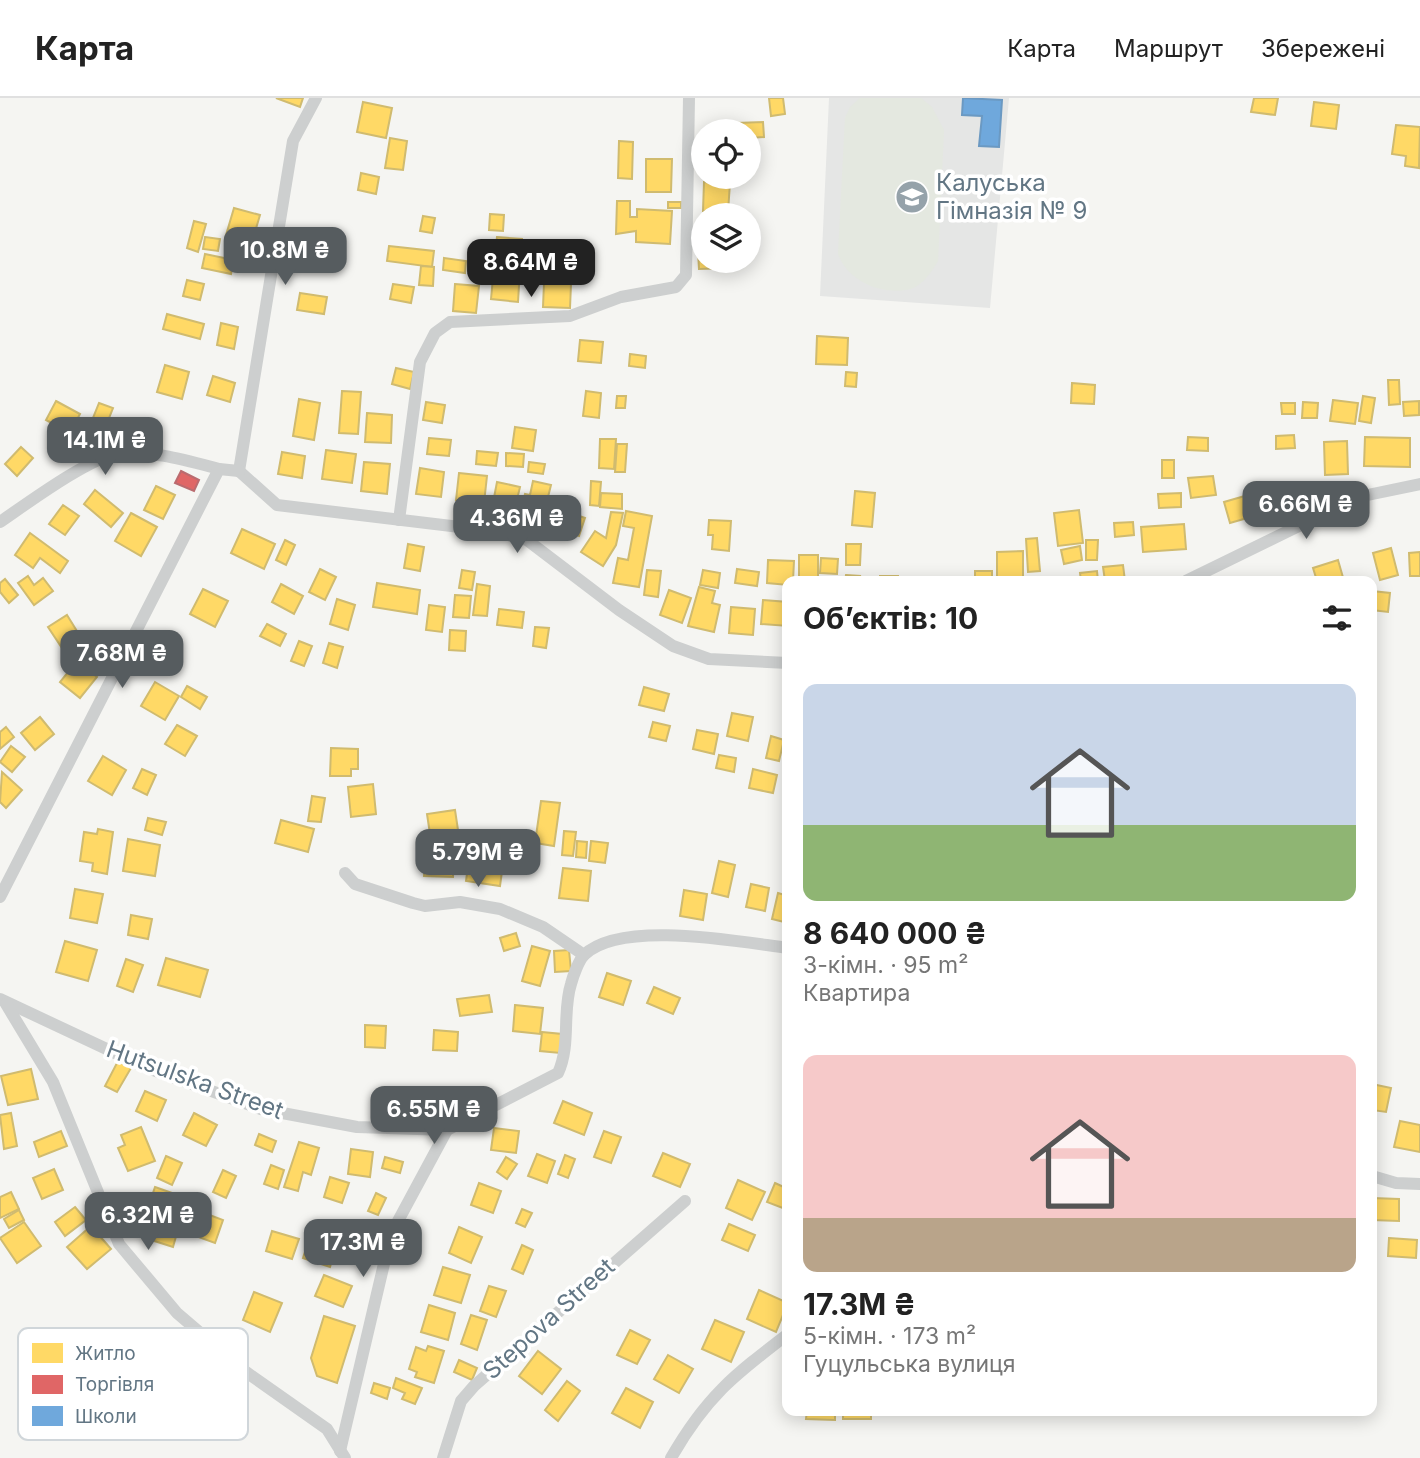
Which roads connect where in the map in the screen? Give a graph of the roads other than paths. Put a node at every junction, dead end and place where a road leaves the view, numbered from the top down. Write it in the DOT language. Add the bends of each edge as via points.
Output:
graph roads {
  1 [pos="317,98"];
  2 [pos="689,98"];
  3 [pos="219,469"];
  4 [pos="239,471"];
  5 [pos="1420,484"];
  6 [pos="398,520"];
  7 [pos="0,522"];
  8 [pos="1196,576"];
  9 [pos="782,663"];
  10 [pos="345,873"];
  11 [pos="0,895"];
  12 [pos="782,947"];
  13 [pos="584,955"];
  14 [pos="3,1001"];
  15 [pos="447,1130"];
  16 [pos="1377,1177"];
  17 [pos="1420,1184"];
  18 [pos="685,1201"];
  19 [pos="195,1328"];
  20 [pos="782,1339"];
  21 [pos="248,1373"];
  22 [pos="342,1454"];
  23 [pos="443,1458"];
  24 [pos="671,1458"];
  1 -- 4 [label="street" via="293,141"];
  2 -- 6 [label="street" via="686,275 676,287 621,297 570,316 450,322 435,332 420,362"];
  3 -- 4 [label="street"];
  3 -- 7 [label="street" via="153,454 114,454 69,476"];
  3 -- 11 [label="street"];
  4 -- 6 [label="street" via="276,505"];
  5 -- 8 [label="street" via="1358,497"];
  6 -- 9 [label="street" via="494,531 527,540 673,646 709,659"];
  10 -- 13 [label="street" via="355,884 425,906 460,902 500,909 543,927"];
  12 -- 13 [label="street" via="680,936 619,937"];
  13 -- 15 [label="street, Hutsulska Street" via="570,985 558,1073"];
  14 -- 15 [label="street, Hutsulska Street" via="145,1067 261,1109 357,1127"];
  14 -- 19 [label="street" via="53,1082 120,1244"];
  15 -- 22 [label="street" via="391,1234"];
  16 -- 17 [label="street"];
  18 -- 23 [label="street, Stepova Street" via="474,1386 461,1401"];
  20 -- 24 [label="street" via="725,1383 687,1429"];
  21 -- 22 [label="street" via="327,1429"];
}
